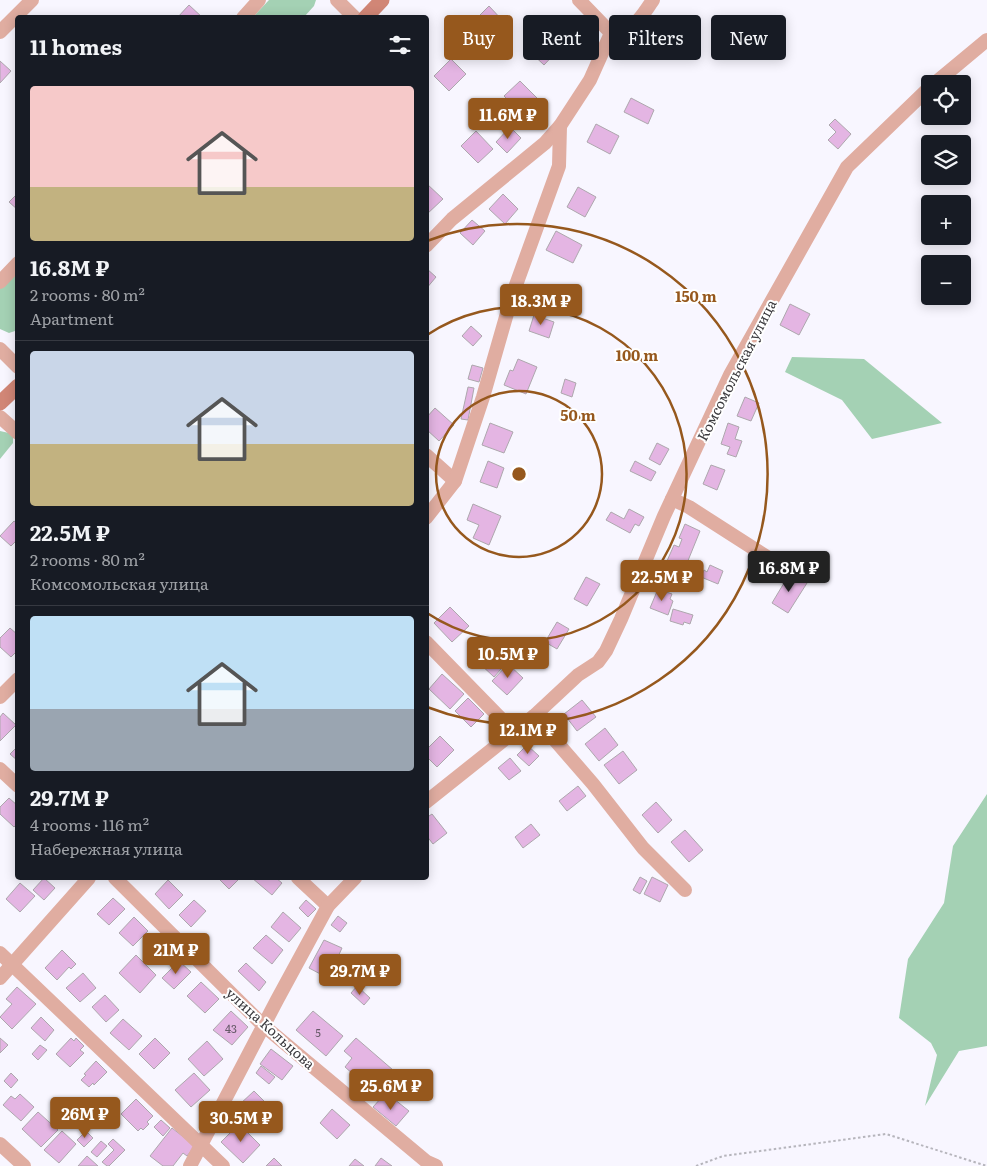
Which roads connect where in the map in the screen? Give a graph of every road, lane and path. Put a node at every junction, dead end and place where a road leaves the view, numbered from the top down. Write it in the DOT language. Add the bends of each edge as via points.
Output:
graph roads {
  1 [pos="32,0"];
  2 [pos="259,0"];
  3 [pos="336,0"];
  4 [pos="382,0"];
  5 [pos="579,0"];
  6 [pos="653,0"];
  7 [pos="17,15"];
  8 [pos="246,15"];
  9 [pos="352,15"];
  10 [pos="368,15"];
  11 [pos="643,15"];
  12 [pos="15,17"];
  13 [pos="609,31"];
  14 [pos="0,32"];
  15 [pos="609,37"];
  16 [pos="987,40"];
  17 [pos="945,75"];
  18 [pos="921,96"];
  19 [pos="560,126"];
  20 [pos="429,243"];
  21 [pos="15,266"];
  22 [pos="0,282"];
  23 [pos="0,350"];
  24 [pos="15,364"];
  25 [pos="15,389"];
  26 [pos="0,404"];
  27 [pos="0,417"];
  28 [pos="15,430"];
  29 [pos="429,458"];
  30 [pos="455,481"];
  31 [pos="672,499"];
  32 [pos="429,514"];
  33 [pos="781,566"];
  34 [pos="429,645"];
  35 [pos="15,682"];
  36 [pos="0,697"];
  37 [pos="534,716"];
  38 [pos="514,732"];
  39 [pos="0,769"];
  40 [pos="15,783"];
  41 [pos="429,800"];
  42 [pos="87,880"];
  43 [pos="117,880"];
  44 [pos="300,880"];
  45 [pos="353,880"];
  46 [pos="685,890"];
  47 [pos="328,906"];
  48 [pos="0,953"];
  49 [pos="12,965"];
  50 [pos="0,978"];
  51 [pos="264,1026"];
  52 [pos="0,1144"];
  53 [pos="200,1145"];
  54 [pos="24,1166"];
  55 [pos="190,1166"];
  56 [pos="222,1166"];
  57 [pos="436,1166"];
  58 [pos="696,1166"];
  59 [pos="987,1166"];
  1 -- 7 [label="street"];
  2 -- 8 [label="street"];
  3 -- 9 [label="street"];
  4 -- 10 [label="main road"];
  5 -- 13 [label="street"];
  6 -- 11 [label="street"];
  12 -- 14 [label="street"];
  15 -- 19 [label="street" via="590,80"];
  16 -- 17 [label="street"];
  18 -- 31 [label="street, Комсомольская улица" via="847,166 730,375"];
  19 -- 20 [label="street" via="546,143 452,219"];
  19 -- 30 [label="street" via="559,166 512,296"];
  21 -- 22 [label="street"];
  23 -- 24 [label="street"];
  25 -- 26 [label="main road"];
  27 -- 28 [label="street"];
  29 -- 30 [label="street"];
  30 -- 32 [label="street"];
  31 -- 33 [label="street"];
  31 -- 37 [label="street, Комсомольская улица" via="606,651 598,662 578,675"];
  34 -- 38 [label="street"];
  35 -- 36 [label="street"];
  37 -- 38 [label="street, Комсомольская улица"];
  37 -- 46 [label="street" via="643,848"];
  38 -- 41 [label="street, Комсомольская улица"];
  39 -- 40 [label="street"];
  42 -- 49 [label="street"];
  43 -- 51 [label="street, улица Кольцова"];
  44 -- 47 [label="street"];
  45 -- 47 [label="street"];
  47 -- 51 [label="street"];
  48 -- 49 [label="street"];
  49 -- 50 [label="street"];
  49 -- 53 [label="street"];
  51 -- 53 [label="street"];
  51 -- 57 [label="street, улица Кольцова"];
  52 -- 54 [label="street"];
  53 -- 55 [label="street"];
  53 -- 56 [label="street"];
  58 -- 59 [label="path" via="723,1156 886,1134"];
}
